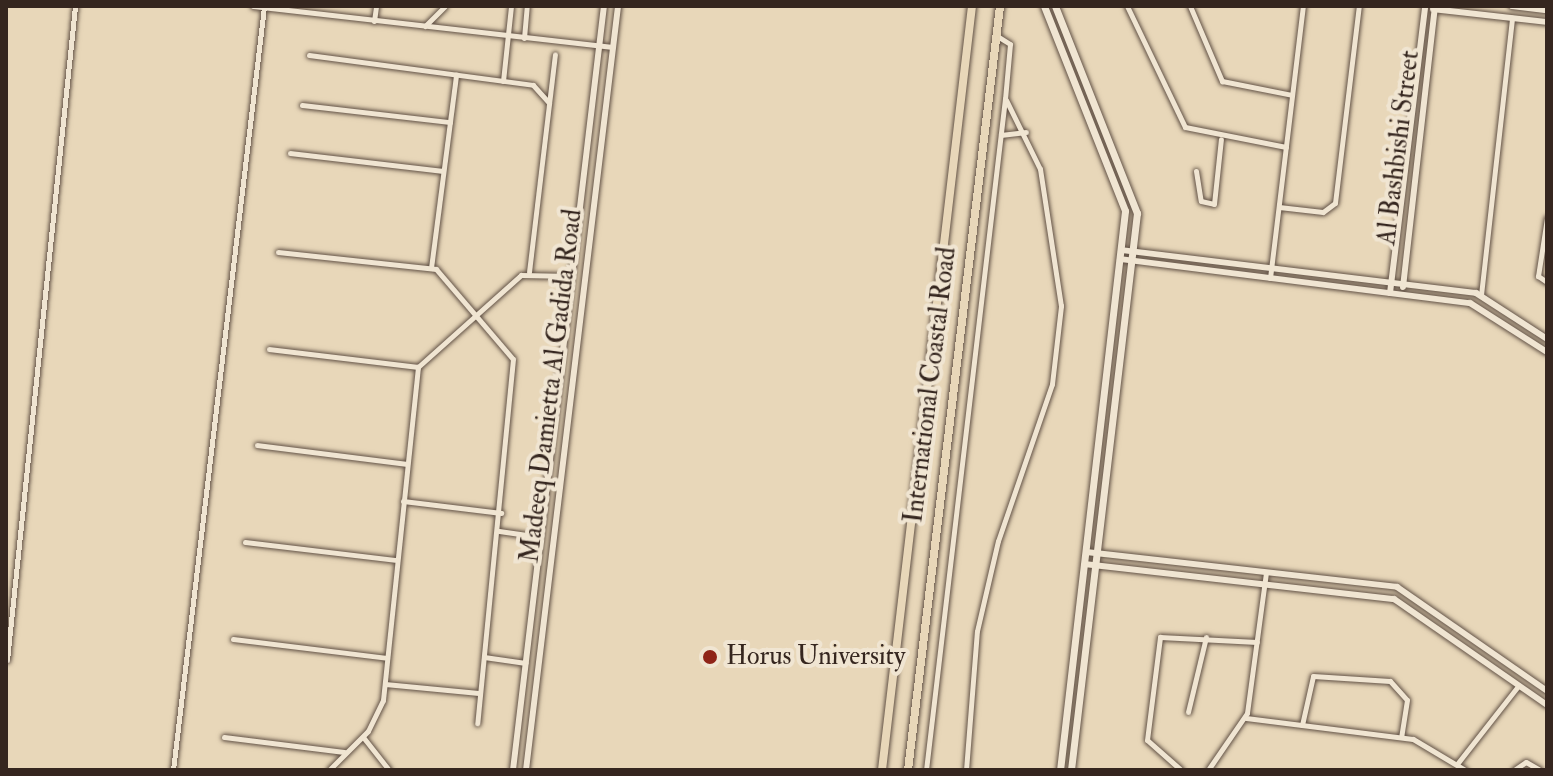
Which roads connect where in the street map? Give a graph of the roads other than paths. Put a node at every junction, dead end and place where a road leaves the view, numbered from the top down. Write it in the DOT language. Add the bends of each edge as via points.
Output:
graph roads {
  1 [pos="75,6"];
  2 [pos="253,6"];
  3 [pos="376,6"];
  4 [pos="445,6"];
  5 [pos="511,6"];
  6 [pos="527,6"];
  7 [pos="604,6"];
  8 [pos="618,6"];
  9 [pos="972,6"];
  10 [pos="1000,6"];
  11 [pos="1044,6"];
  12 [pos="1055,6"];
  13 [pos="1127,6"];
  14 [pos="1190,6"];
  15 [pos="1303,6"];
  16 [pos="1359,6"];
  17 [pos="1512,6"];
  18 [pos="264,7"];
  19 [pos="1425,7"];
  20 [pos="296,8"];
  21 [pos="1435,8"];
  22 [pos="1547,10"];
  23 [pos="1512,18"];
  24 [pos="374,21"];
  25 [pos="1547,22"];
  26 [pos="425,26"];
  27 [pos="508,36"];
  28 [pos="996,36"];
  29 [pos="524,38"];
  30 [pos="600,46"];
  31 [pos="613,47"];
  32 [pos="309,55"];
  33 [pos="555,55"];
  34 [pos="456,75"];
  35 [pos="503,81"];
  36 [pos="1292,95"];
  37 [pos="1005,99"];
  38 [pos="549,103"];
  39 [pos="302,105"];
  40 [pos="450,122"];
  41 [pos="1026,132"];
  42 [pos="1001,135"];
  43 [pos="1221,139"];
  44 [pos="1286,147"];
  45 [pos="290,153"];
  46 [pos="443,171"];
  47 [pos="1196,171"];
  48 [pos="1279,207"];
  49 [pos="1547,218"];
  50 [pos="1399,219"];
  51 [pos="1410,221"];
  52 [pos="1121,250"];
  53 [pos="1133,251"];
  54 [pos="278,252"];
  55 [pos="1120,259"];
  56 [pos="1132,261"];
  57 [pos="431,268"];
  58 [pos="1271,268"];
  59 [pos="529,272"];
  60 [pos="572,276"];
  61 [pos="1270,278"];
  62 [pos="1547,282"];
  63 [pos="1391,283"];
  64 [pos="1403,284"];
  65 [pos="1390,293"];
  66 [pos="1402,295"];
  67 [pos="1481,295"];
  68 [pos="477,311"];
  69 [pos="565,333"];
  70 [pos="578,333"];
  71 [pos="1547,339"];
  72 [pos="269,349"];
  73 [pos="1547,352"];
  74 [pos="418,367"];
  75 [pos="257,445"];
  76 [pos="407,464"];
  77 [pos="403,501"];
  78 [pos="501,513"];
  79 [pos="499,531"];
  80 [pos="541,537"];
  81 [pos="245,542"];
  82 [pos="1087,552"];
  83 [pos="1098,553"];
  84 [pos="397,560"];
  85 [pos="1085,564"];
  86 [pos="1097,565"];
  87 [pos="1266,572"];
  88 [pos="1265,583"];
  89 [pos="1459,626"];
  90 [pos="1452,636"];
  91 [pos="1206,637"];
  92 [pos="233,639"];
  93 [pos="1257,642"];
  94 [pos="484,657"];
  95 [pos="387,658"];
  96 [pos="7,660"];
  97 [pos="526,663"];
  98 [pos="384,684"];
  99 [pos="1519,685"];
  100 [pos="1547,691"];
  101 [pos="479,693"];
  102 [pos="1547,705"];
  103 [pos="1188,712"];
  104 [pos="1246,718"];
  105 [pos="477,723"];
  106 [pos="1302,725"];
  107 [pos="224,737"];
  108 [pos="363,737"];
  109 [pos="1401,737"];
  110 [pos="345,752"];
  111 [pos="1457,764"];
  112 [pos="173,770"];
  113 [pos="329,770"];
  114 [pos="389,770"];
  115 [pos="513,770"];
  116 [pos="526,770"];
  117 [pos="882,770"];
  118 [pos="908,770"];
  119 [pos="926,770"];
  120 [pos="966,770"];
  121 [pos="1060,770"];
  122 [pos="1071,770"];
  123 [pos="1181,770"];
  124 [pos="1208,770"];
  125 [pos="1465,770"];
  126 [pos="1514,770"];
  127 [pos="1540,770"];
  1 -- 96 [label="street"];
  2 -- 18 [label="street"];
  3 -- 24 [label="street"];
  4 -- 26 [label="street"];
  5 -- 27 [label="street"];
  6 -- 29 [label="street"];
  7 -- 30 [label="street, Madeeq Damietta Al Gadida Road"];
  8 -- 31 [label="street, Madeeq Damietta Al Gadida Road"];
  9 -- 117 [label="highway, International Coastal Road"];
  10 -- 28 [label="highway, International Coastal Road"];
  11 -- 52 [label="main road" via="1123,199"];
  12 -- 53 [label="main road" via="1134,195"];
  13 -- 43 [label="street" via="1182,124"];
  14 -- 36 [label="street" via="1222,81"];
  15 -- 36 [label="street"];
  16 -- 48 [label="street" via="1335,203 1323,212"];
  17 -- 22 [label="street"];
  18 -- 20 [label="street"];
  18 -- 112 [label="street"];
  19 -- 21 [label="street"];
  19 -- 50 [label="street, Al Bashbishi Street"];
  20 -- 24 [label="street"];
  21 -- 23 [label="street"];
  21 -- 51 [label="street, Al Bashbishi Street"];
  23 -- 25 [label="street"];
  23 -- 67 [label="street"];
  24 -- 26 [label="street"];
  26 -- 27 [label="street"];
  27 -- 29 [label="street"];
  27 -- 35 [label="street"];
  28 -- 37 [label="street" via="1010,44"];
  28 -- 118 [label="highway, International Coastal Road"];
  29 -- 30 [label="street"];
  30 -- 31 [label="street"];
  30 -- 60 [label="street, Madeeq Damietta Al Gadida Road"];
  31 -- 70 [label="street, Madeeq Damietta Al Gadida Road"];
  32 -- 34 [label="street"];
  33 -- 38 [label="street"];
  34 -- 35 [label="street"];
  34 -- 40 [label="street"];
  35 -- 38 [label="street" via="536,87"];
  36 -- 44 [label="street"];
  37 -- 41 [label="street"];
  37 -- 42 [label="street"];
  38 -- 59 [label="street"];
  39 -- 40 [label="street"];
  40 -- 46 [label="street"];
  41 -- 42 [label="street"];
  41 -- 120 [label="street" via="1054,229 1061,306 1052,384 998,541 977,631"];
  42 -- 119 [label="street"];
  43 -- 44 [label="street"];
  43 -- 47 [label="street" via="1214,204 1201,201"];
  44 -- 48 [label="street"];
  45 -- 46 [label="street"];
  46 -- 57 [label="street"];
  48 -- 58 [label="street"];
  49 -- 62 [label="street" via="1538,276"];
  50 -- 51 [label="street"];
  50 -- 63 [label="street, Al Bashbishi Street"];
  51 -- 64 [label="street, Al Bashbishi Street"];
  52 -- 53 [label="street"];
  52 -- 55 [label="main road"];
  53 -- 56 [label="main road"];
  53 -- 58 [label="street"];
  54 -- 57 [label="street"];
  55 -- 56 [label="street"];
  55 -- 82 [label="main road"];
  56 -- 61 [label="street"];
  56 -- 83 [label="main road"];
  57 -- 68 [label="street" via="450,278"];
  58 -- 61 [label="street"];
  58 -- 63 [label="street"];
  59 -- 60 [label="street"];
  59 -- 68 [label="street"];
  60 -- 69 [label="street, Madeeq Damietta Al Gadida Road"];
  61 -- 65 [label="street"];
  63 -- 64 [label="street"];
  63 -- 65 [label="street, Al Bashbishi Street"];
  64 -- 66 [label="street, Al Bashbishi Street"];
  64 -- 67 [label="street"];
  65 -- 66 [label="street"];
  66 -- 73 [label="street" via="1481,306"];
  67 -- 71 [label="street"];
  68 -- 74 [label="street"];
  68 -- 78 [label="street" via="516,370"];
  69 -- 70 [label="street"];
  69 -- 80 [label="street, Madeeq Damietta Al Gadida Road"];
  70 -- 116 [label="street, Madeeq Damietta Al Gadida Road"];
  72 -- 74 [label="street"];
  74 -- 76 [label="street"];
  75 -- 76 [label="street"];
  76 -- 77 [label="street"];
  77 -- 78 [label="street"];
  77 -- 84 [label="street"];
  78 -- 79 [label="street"];
  79 -- 80 [label="street"];
  79 -- 94 [label="street"];
  80 -- 97 [label="street, Madeeq Damietta Al Gadida Road"];
  81 -- 84 [label="street"];
  82 -- 83 [label="street"];
  82 -- 85 [label="main road"];
  83 -- 86 [label="main road"];
  83 -- 87 [label="street"];
  84 -- 95 [label="street"];
  85 -- 86 [label="street"];
  85 -- 121 [label="main road"];
  86 -- 88 [label="street"];
  86 -- 122 [label="main road"];
  87 -- 88 [label="street"];
  87 -- 89 [label="street" via="1397,587"];
  88 -- 90 [label="street" via="1394,599"];
  88 -- 93 [label="street"];
  89 -- 90 [label="street"];
  89 -- 100 [label="street"];
  90 -- 99 [label="street"];
  91 -- 93 [label="street"];
  91 -- 103 [label="street"];
  91 -- 123 [label="street" via="1159,639 1147,740"];
  92 -- 95 [label="street"];
  93 -- 104 [label="street"];
  94 -- 97 [label="street"];
  94 -- 101 [label="street"];
  95 -- 98 [label="street"];
  97 -- 115 [label="street, Madeeq Damietta Al Gadida Road"];
  98 -- 101 [label="street"];
  98 -- 108 [label="street"];
  99 -- 102 [label="street"];
  99 -- 111 [label="street"];
  101 -- 105 [label="street"];
  104 -- 106 [label="street"];
  104 -- 124 [label="street"];
  106 -- 109 [label="street"];
  106 -- 109 [label="street" via="1313,676 1390,681 1407,700"];
  107 -- 110 [label="street"];
  108 -- 110 [label="street"];
  108 -- 114 [label="street"];
  109 -- 111 [label="street"];
  110 -- 113 [label="street"];
  111 -- 125 [label="street"];
  126 -- 127 [label="street" via="1526,762"];
}
